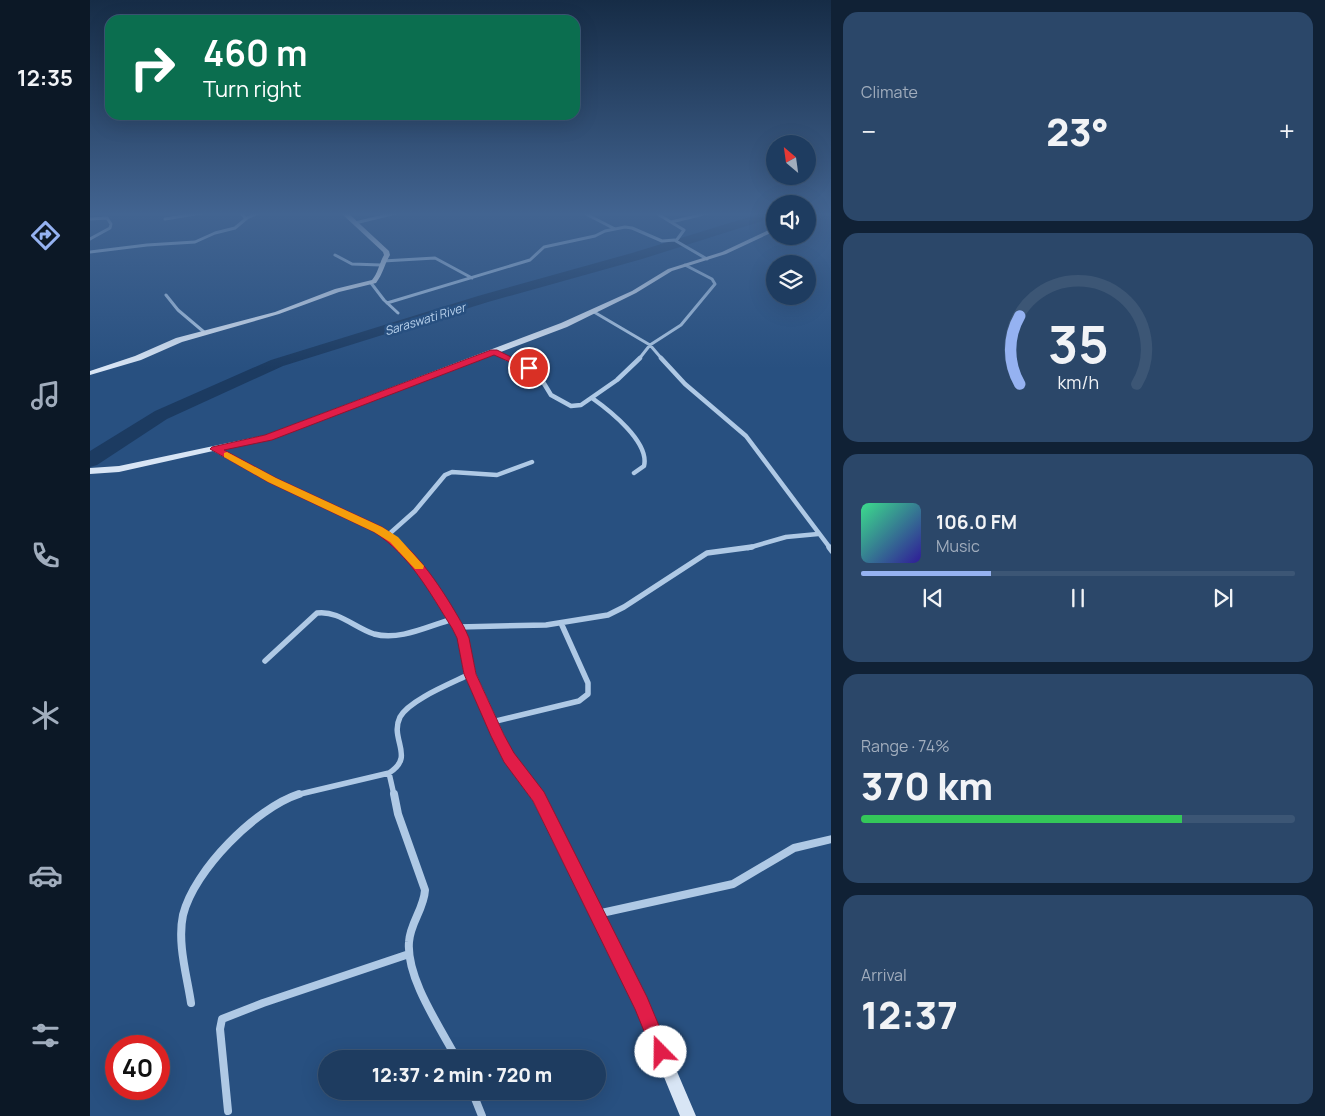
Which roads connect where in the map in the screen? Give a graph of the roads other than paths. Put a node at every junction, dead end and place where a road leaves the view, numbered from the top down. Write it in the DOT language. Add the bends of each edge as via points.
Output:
graph roads {
  1 [pos="382,265"];
  2 [pos="448,265"];
  3 [pos="513,265"];
  4 [pos="685,265"];
  5 [pos="472,278"];
  6 [pos="371,283"];
  7 [pos="166,295"];
  8 [pos="387,303"];
  9 [pos="594,312"];
  10 [pos="398,313"];
  11 [pos="204,332"];
  12 [pos="650,345"];
  13 [pos="494,352"];
  14 [pos="90,373"];
  15 [pos="592,398"];
  16 [pos="215,449"];
  17 [pos="532,462"];
  18 [pos="90,471"];
  19 [pos="634,473"];
  20 [pos="818,534"];
  21 [pos="388,535"];
  22 [pos="831,551"];
  23 [pos="455,623"];
  24 [pos="561,623"];
  25 [pos="265,661"];
  26 [pos="470,674"];
  27 [pos="491,722"];
  28 [pos="389,773"];
  29 [pos="831,839"];
  30 [pos="596,914"];
  31 [pos="409,954"];
  32 [pos="191,1002"];
  33 [pos="452,1050"];
  34 [pos="476,1100"];
  35 [pos="228,1111"];
  36 [pos="482,1116"];
  37 [pos="688,1116"];
  1 -- 6 [label="street" via="380,274"];
  2 -- 5 [label="street"];
  3 -- 5 [label="street"];
  4 -- 9 [label="street"];
  4 -- 12 [label="street" via="715,284 681,325"];
  5 -- 8 [label="street"];
  6 -- 8 [label="street"];
  6 -- 11 [label="street"];
  7 -- 11 [label="street"];
  8 -- 10 [label="street"];
  9 -- 12 [label="street"];
  9 -- 13 [label="street"];
  11 -- 14 [label="street"];
  12 -- 15 [label="street" via="634,364"];
  12 -- 20 [label="street" via="684,384 746,436"];
  13 -- 15 [label="street" via="537,372 551,395 561,402 576,406"];
  13 -- 16 [label="street" via="268,438"];
  15 -- 19 [label="street" via="630,429 645,462"];
  16 -- 18 [label="street" via="119,469"];
  16 -- 21 [label="street"];
  17 -- 21 [label="street" via="496,475 445,474 415,511"];
  20 -- 22 [label="street"];
  20 -- 24 [label="street" via="707,553 617,611"];
  21 -- 23 [label="street" via="418,566"];
  23 -- 24 [label="street"];
  23 -- 25 [label="street" via="383,636 369,633 322,611"];
  23 -- 26 [label="street" via="463,638"];
  24 -- 27 [label="street" via="588,683 589,694 578,701"];
  26 -- 27 [label="street"];
  26 -- 28 [label="street" via="402,712 397,727 403,764"];
  27 -- 30 [label="street" via="509,758 538,797"];
  28 -- 31 [label="street" via="398,814 426,899 408,942"];
  28 -- 32 [label="street" via="306,792 275,804 211,864 194,887 182,917"];
  29 -- 30 [label="street" via="794,848 733,884"];
  30 -- 37 [label="street" via="641,1004"];
  31 -- 33 [label="street" via="432,1012"];
  31 -- 35 [label="street" via="222,1019 220,1029"];
  34 -- 36 [label="street"];
}
